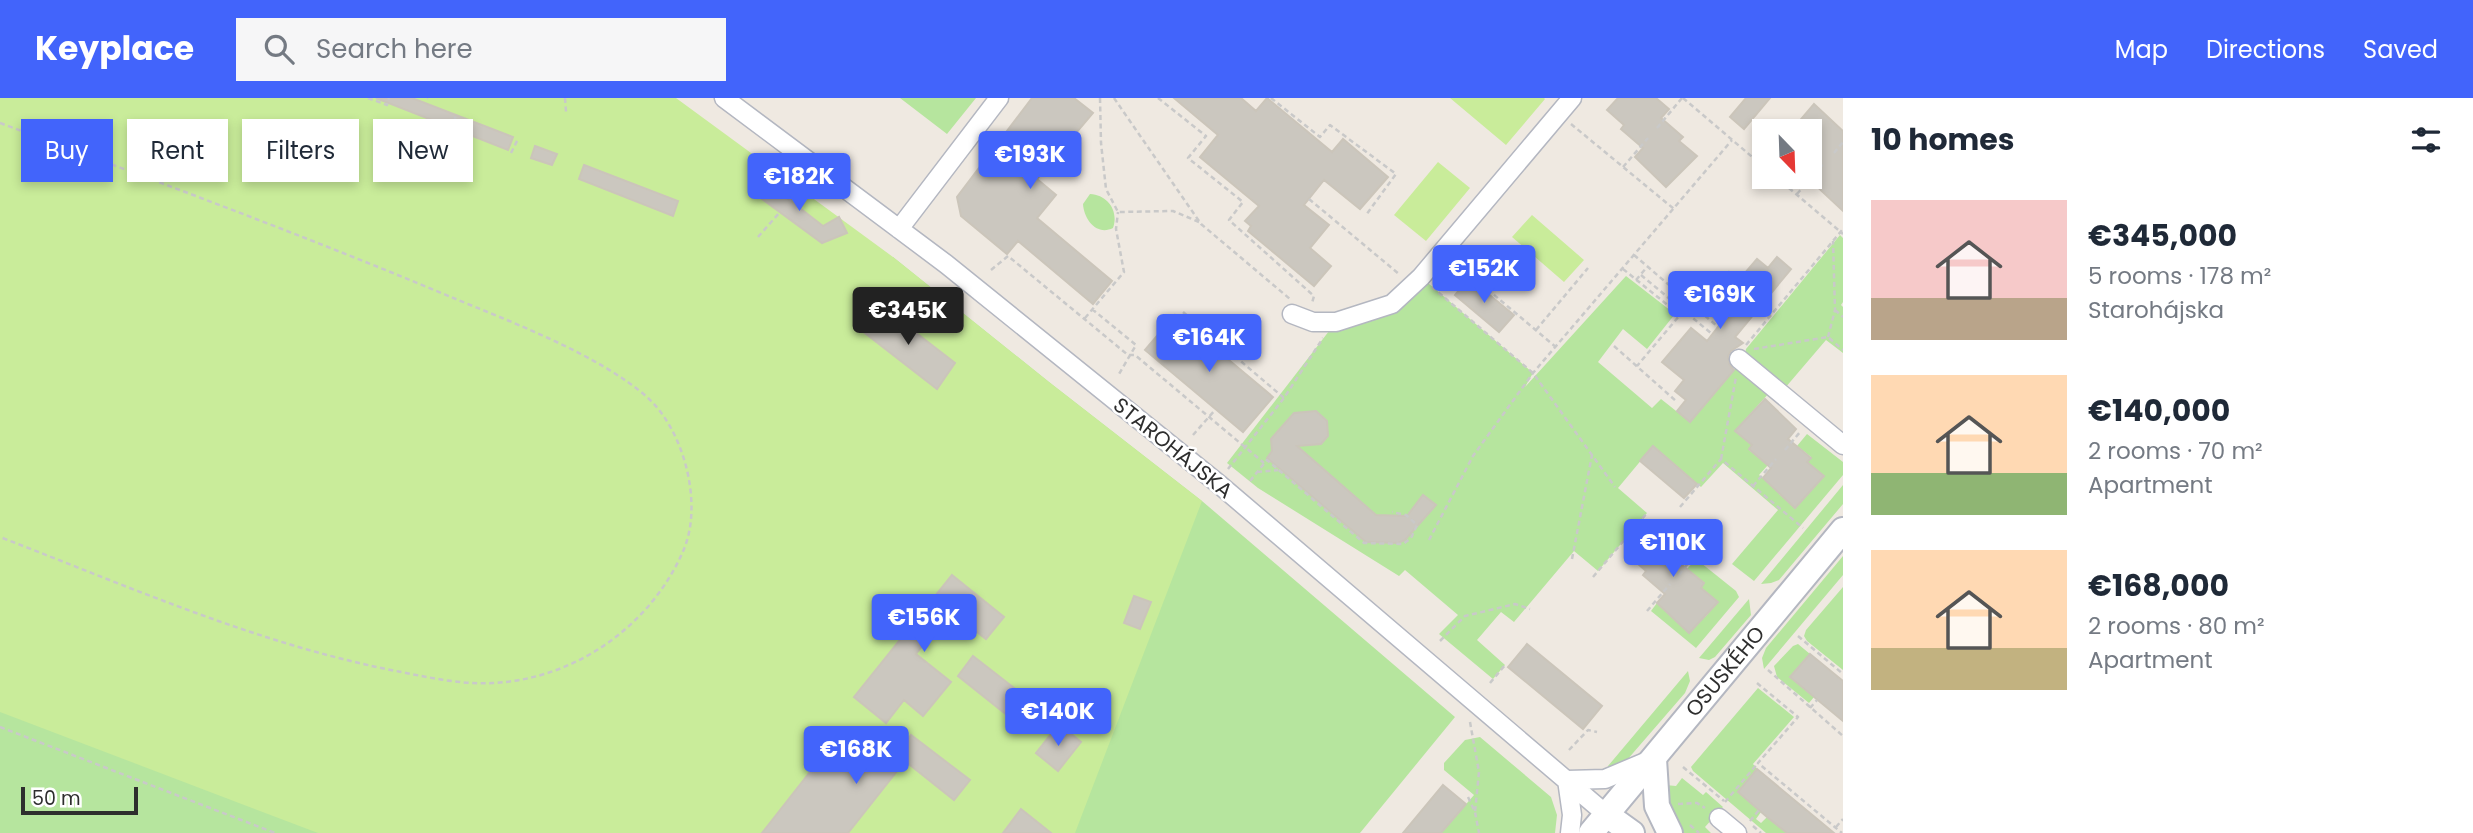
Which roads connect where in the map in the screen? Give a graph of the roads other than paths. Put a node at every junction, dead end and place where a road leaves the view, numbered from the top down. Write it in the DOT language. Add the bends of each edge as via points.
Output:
graph roads {
  1 [pos="724,98"];
  2 [pos="999,98"];
  3 [pos="1572,98"];
  4 [pos="899,229"];
  5 [pos="1292,307"];
  6 [pos="1740,355"];
  7 [pos="1843,445"];
  8 [pos="1843,530"];
  9 [pos="1654,759"];
  10 [pos="1567,780"];
  11 [pos="1725,810"];
  12 [pos="1599,824"];
  13 [pos="1570,833"];
  14 [pos="1632,833"];
  15 [pos="1670,833"];
  16 [pos="1737,833"];
  1 -- 4 [label="street, STAROHÁJSKA"];
  2 -- 4 [label="street"];
  3 -- 5 [label="street" via="1417,281 1392,304 1336,322 1313,322"];
  4 -- 10 [label="street, STAROHÁJSKA" via="1227,492"];
  6 -- 7 [label="street"];
  8 -- 9 [label="street, OSUSKÉHO"];
  9 -- 10 [label="street" via="1605,779"];
  9 -- 12 [label="street, OSUSKÉHO"];
  9 -- 15 [label="street" via="1657,806"];
  10 -- 12 [label="street, STAROHÁJSKA"];
  10 -- 13 [label="street"];
  11 -- 16 [label="street"];
  12 -- 14 [label="street"];
}
